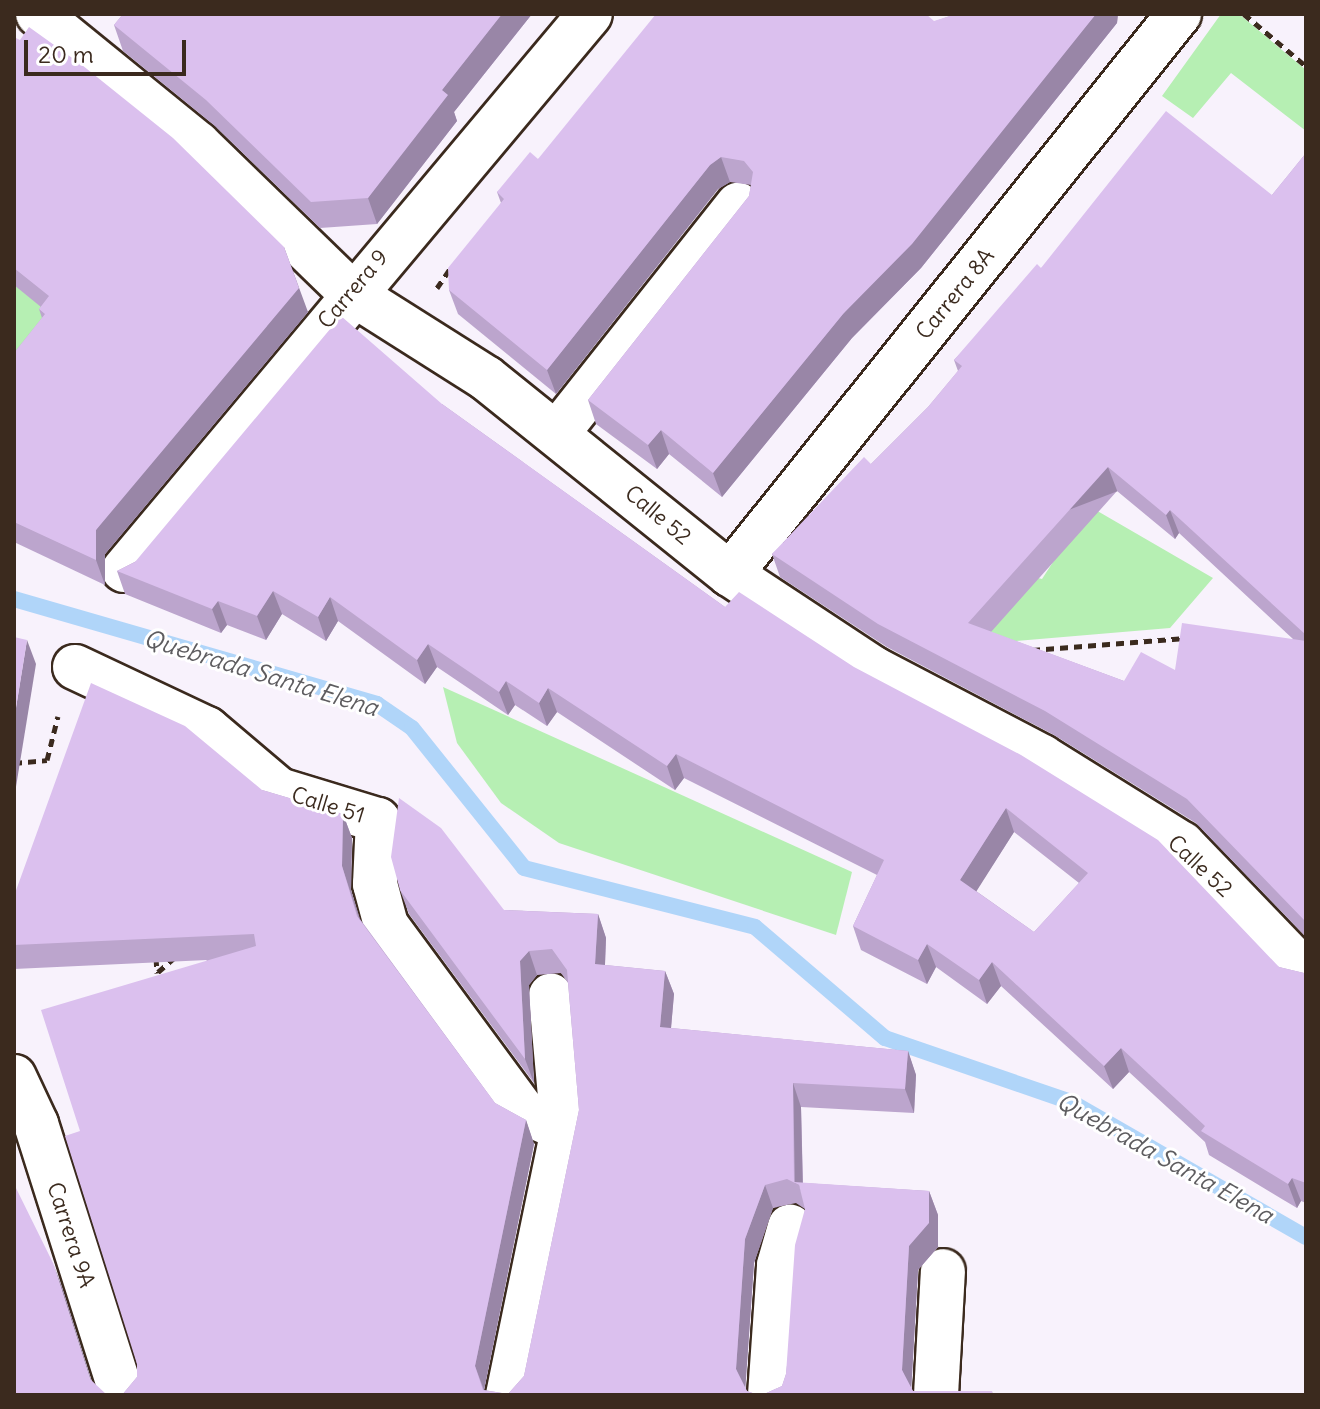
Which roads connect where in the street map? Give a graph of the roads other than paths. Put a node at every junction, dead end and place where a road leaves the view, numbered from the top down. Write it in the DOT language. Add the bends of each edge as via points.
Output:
graph roads {
  1 [pos="38,14"];
  2 [pos="590,14"];
  3 [pos="1179,14"];
  4 [pos="738,205"];
  5 [pos="350,292"];
  6 [pos="558,432"];
  7 [pos="124,570"];
  8 [pos="730,574"];
  9 [pos="75,667"];
  10 [pos="1306,973"];
  11 [pos="551,996"];
  12 [pos="14,1077"];
  13 [pos="563,1129"];
  14 [pos="790,1227"];
  15 [pos="943,1271"];
  16 [pos="122,1395"];
  17 [pos="508,1395"];
  18 [pos="770,1395"];
  19 [pos="936,1395"];
  1 -- 5 [label="street, Calle 52" via="198,144"];
  2 -- 5 [label="street, Carrera 9"];
  3 -- 8 [label="street, Carrera 8A"];
  4 -- 6 [label="street"];
  5 -- 6 [label="street, Calle 52"];
  5 -- 7 [label="street, Carrera 9"];
  6 -- 8 [label="street, Calle 52"];
  8 -- 10 [label="street, Calle 52" via="874,669 1042,757 1182,844"];
  9 -- 13 [label="street, Calle 51" via="207,729 279,790 378,820 375,884 386,925 524,1112"];
  11 -- 13 [label="street"];
  12 -- 16 [label="street, Carrera 9A" via="36,1124"];
  13 -- 17 [label="street"];
  14 -- 18 [label="street" via="779,1265"];
  15 -- 19 [label="street"];
}
